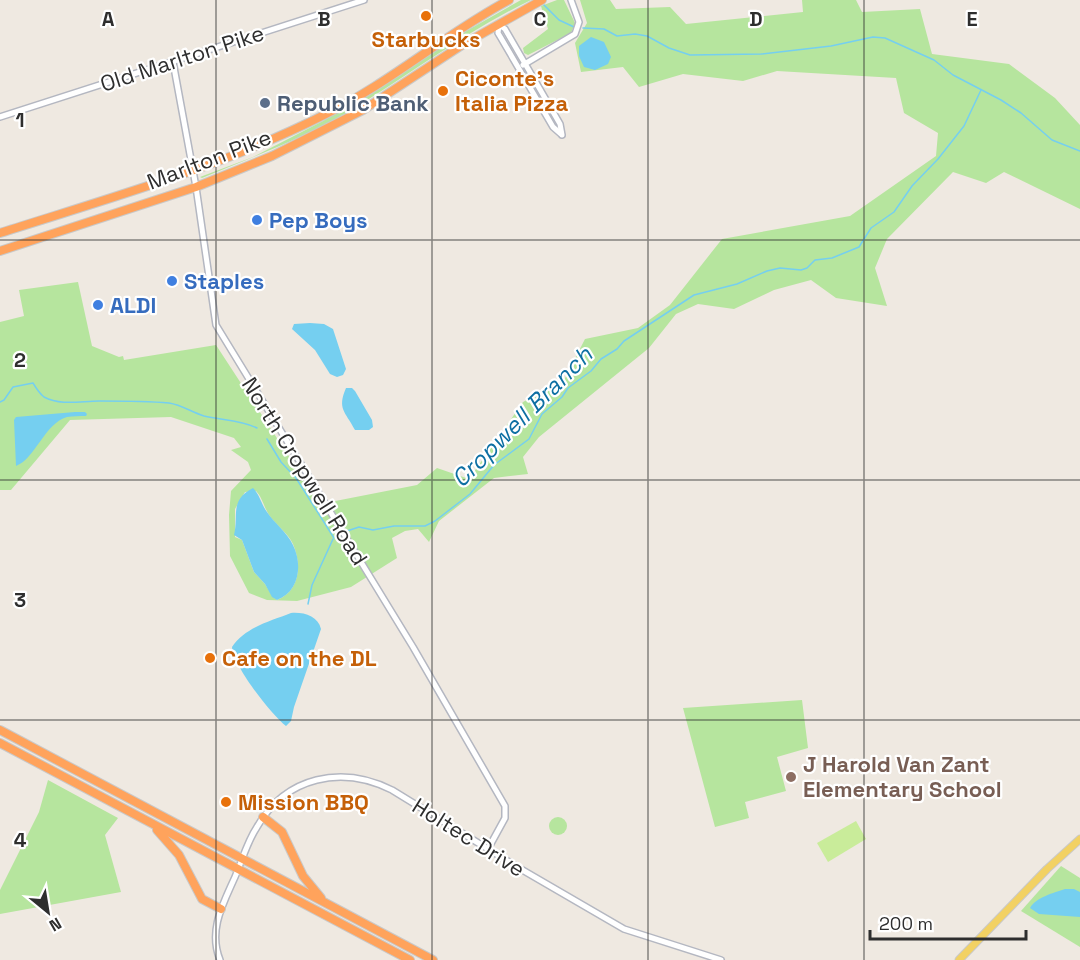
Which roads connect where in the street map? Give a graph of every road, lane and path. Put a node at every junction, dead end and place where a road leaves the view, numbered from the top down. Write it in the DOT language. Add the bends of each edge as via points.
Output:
graph roads {
  1 [pos="364,0"];
  2 [pos="509,0"];
  3 [pos="542,0"];
  4 [pos="571,0"];
  5 [pos="498,25"];
  6 [pos="173,62"];
  7 [pos="526,64"];
  8 [pos="519,68"];
  9 [pos="0,117"];
  10 [pos="193,171"];
  11 [pos="196,187"];
  12 [pos="0,233"];
  13 [pos="0,251"];
  14 [pos="0,730"];
  15 [pos="0,743"];
  16 [pos="136,816"];
  17 [pos="263,817"];
  18 [pos="1080,839"];
  19 [pos="488,849"];
  20 [pos="243,859"];
  21 [pos="238,869"];
  22 [pos="324,902"];
  23 [pos="221,909"];
  24 [pos="220,960"];
  25 [pos="410,960"];
  26 [pos="433,960"];
  27 [pos="721,960"];
  28 [pos="959,960"];
  1 -- 6 [label="street, Old Marlton Pike"];
  2 -- 10 [label="highway, Marlton Pike" via="326,115"];
  3 -- 5 [label="highway, Marlton Pike"];
  4 -- 7 [label="street" via="579,22 575,34"];
  5 -- 7 [label="street" via="505,29"];
  5 -- 8 [label="street" via="498,33"];
  5 -- 11 [label="highway, Marlton Pike" via="363,110 272,156"];
  6 -- 9 [label="street, Old Marlton Pike"];
  6 -- 10 [label="street, North Cropwell Road"];
  7 -- 8 [label="street"];
  7 -- 8 [label="street" via="560,124 562,135 553,127"];
  10 -- 11 [label="street, North Cropwell Road"];
  10 -- 12 [label="highway, Marlton Pike"];
  11 -- 13 [label="highway, Marlton Pike"];
  11 -- 19 [label="street, North Cropwell Road" via="216,325 413,647 505,806 505,818"];
  14 -- 20 [label="highway"];
  15 -- 16 [label="highway"];
  16 -- 21 [label="highway"];
  16 -- 23 [label="highway" via="166,838 202,899"];
  17 -- 19 [label="street, Holtec Drive" via="300,786 319,779 351,776 392,790"];
  17 -- 20 [label="street, Holtec Drive"];
  17 -- 22 [label="highway" via="282,832 303,876"];
  18 -- 28 [label="main road"];
  19 -- 27 [label="street, Holtec Drive" via="624,929"];
  20 -- 21 [label="street, Holtec Drive"];
  20 -- 22 [label="highway"];
  21 -- 23 [label="street, Holtec Drive"];
  21 -- 25 [label="highway"];
  22 -- 26 [label="highway"];
  23 -- 24 [label="street, Holtec Drive" via="215,925"];
}
